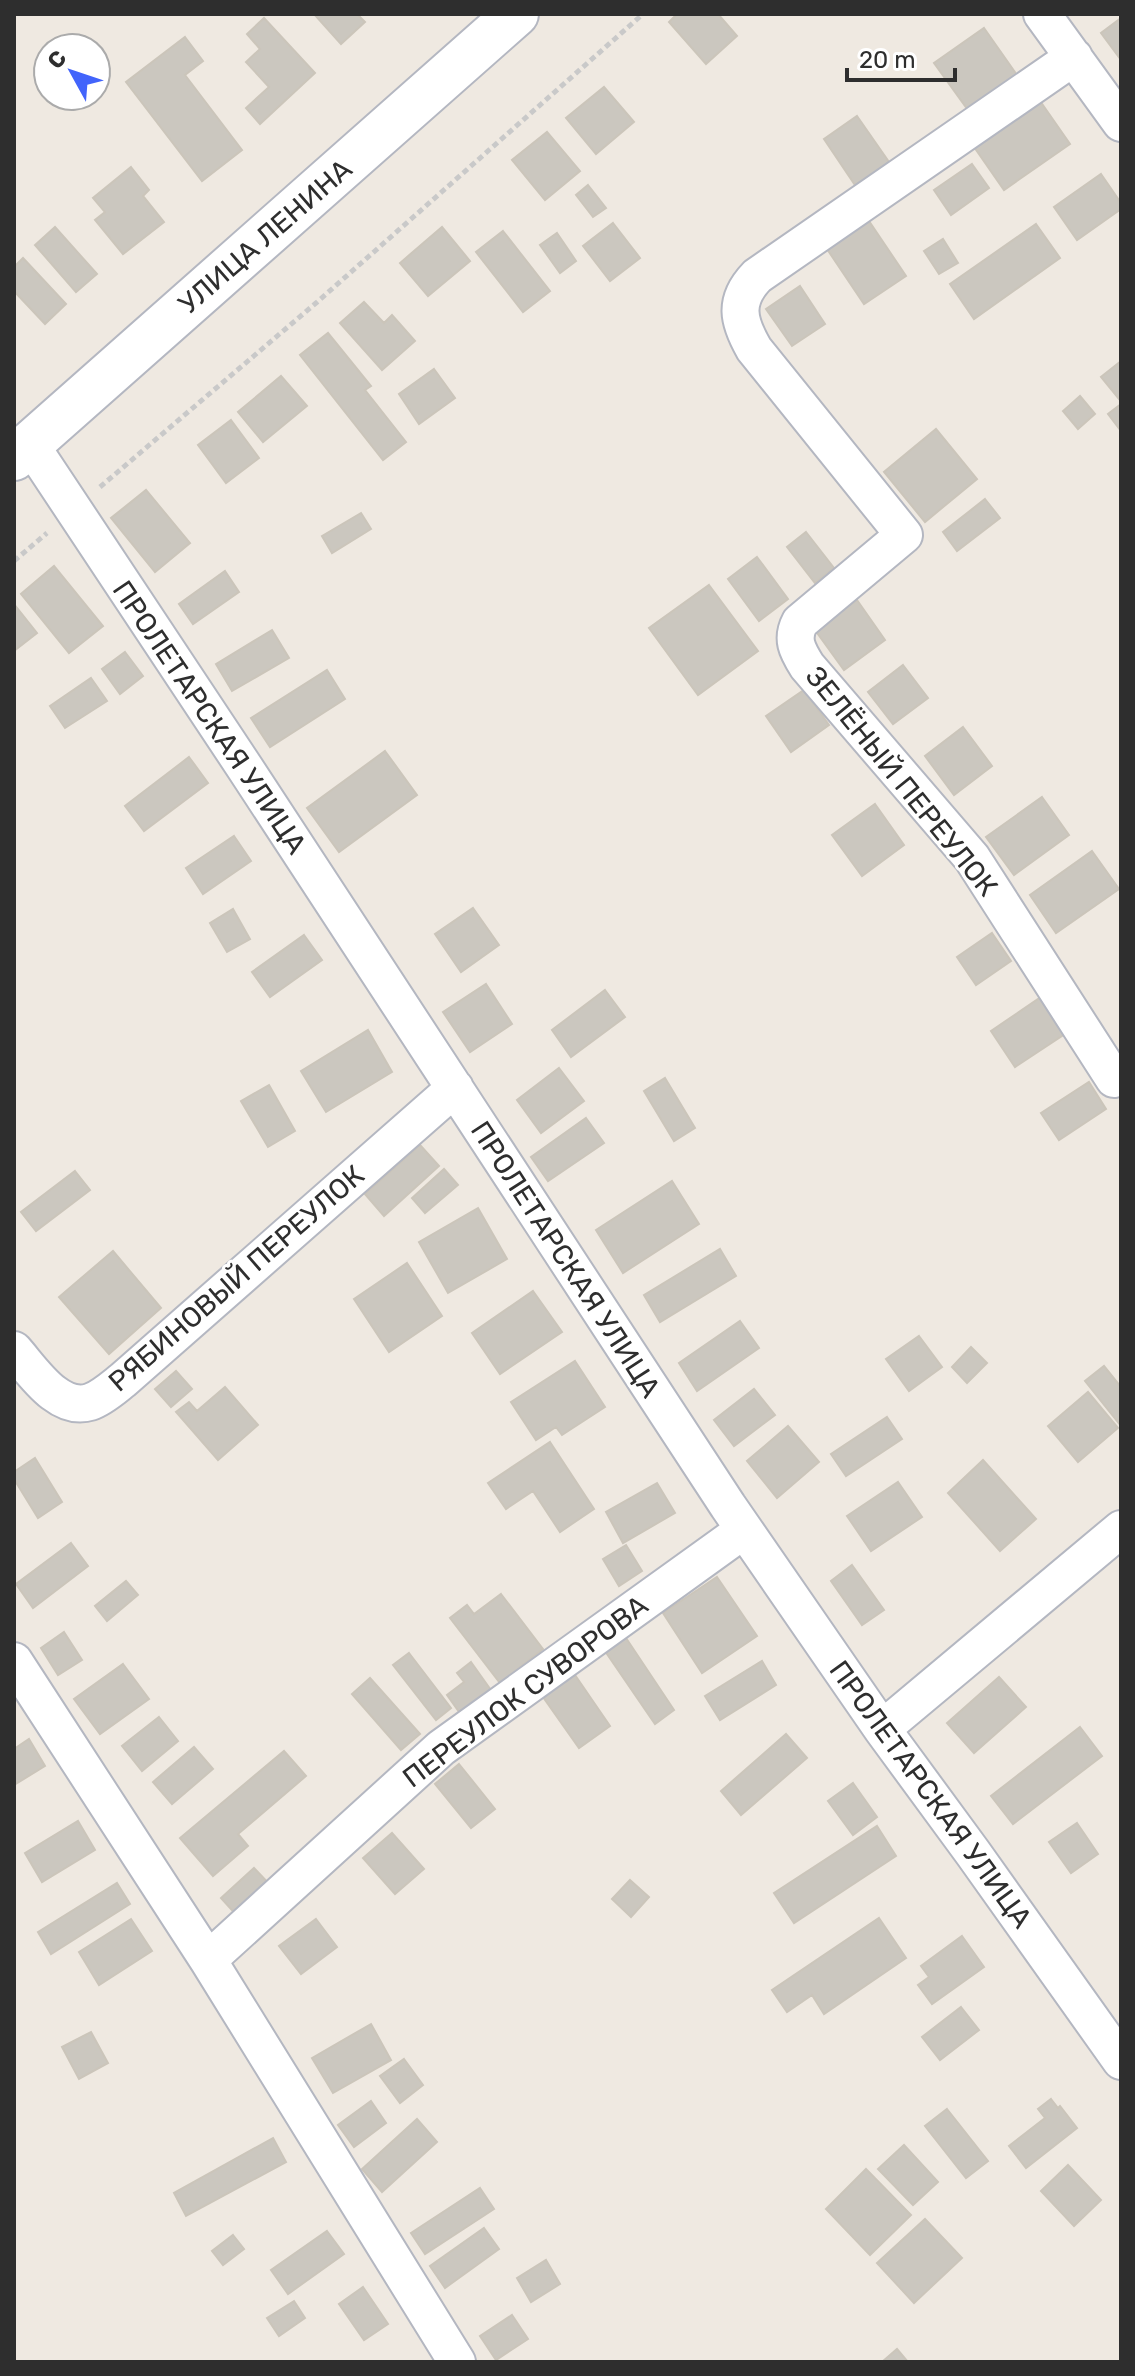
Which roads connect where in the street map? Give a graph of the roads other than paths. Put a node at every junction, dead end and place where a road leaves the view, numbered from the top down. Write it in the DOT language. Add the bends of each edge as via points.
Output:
graph roads {
  1 [pos="516,14"];
  2 [pos="1042,14"];
  3 [pos="1074,57"];
  4 [pos="1121,123"];
  5 [pos="22,451"];
  6 [pos="1114,1079"];
  7 [pos="455,1088"];
  8 [pos="14,1350"];
  9 [pos="1121,1529"];
  10 [pos="744,1530"];
  11 [pos="14,1661"];
  12 [pos="882,1729"];
  13 [pos="208,1960"];
  14 [pos="1121,2061"];
  15 [pos="457,2362"];
  1 -- 5 [label="street, УЛИЦА ЛЕНИНА"];
  2 -- 3 [label="street"];
  3 -- 4 [label="street"];
  3 -- 6 [label="street, ЗЕЛЁНЫЙ ПЕРЕУЛОК" via="757,276 744,293 740,313 754,349 904,535 800,622 794,638 797,649 972,858"];
  5 -- 7 [label="street, ПРОЛЕТАРСКАЯ УЛИЦА" via="73,511"];
  7 -- 8 [label="street, РЯБИНОВЫЙ ПЕРЕУЛОК" via="123,1380 91,1402 63,1399"];
  7 -- 10 [label="street, ПРОЛЕТАРСКАЯ УЛИЦА"];
  9 -- 12 [label="street"];
  10 -- 12 [label="street, ПРОЛЕТАРСКАЯ УЛИЦА"];
  10 -- 13 [label="street, ПЕРЕУЛОК СУВОРОВА" via="441,1748"];
  11 -- 13 [label="street"];
  12 -- 14 [label="street, ПРОЛЕТАРСКАЯ УЛИЦА"];
  13 -- 15 [label="street"];
}
